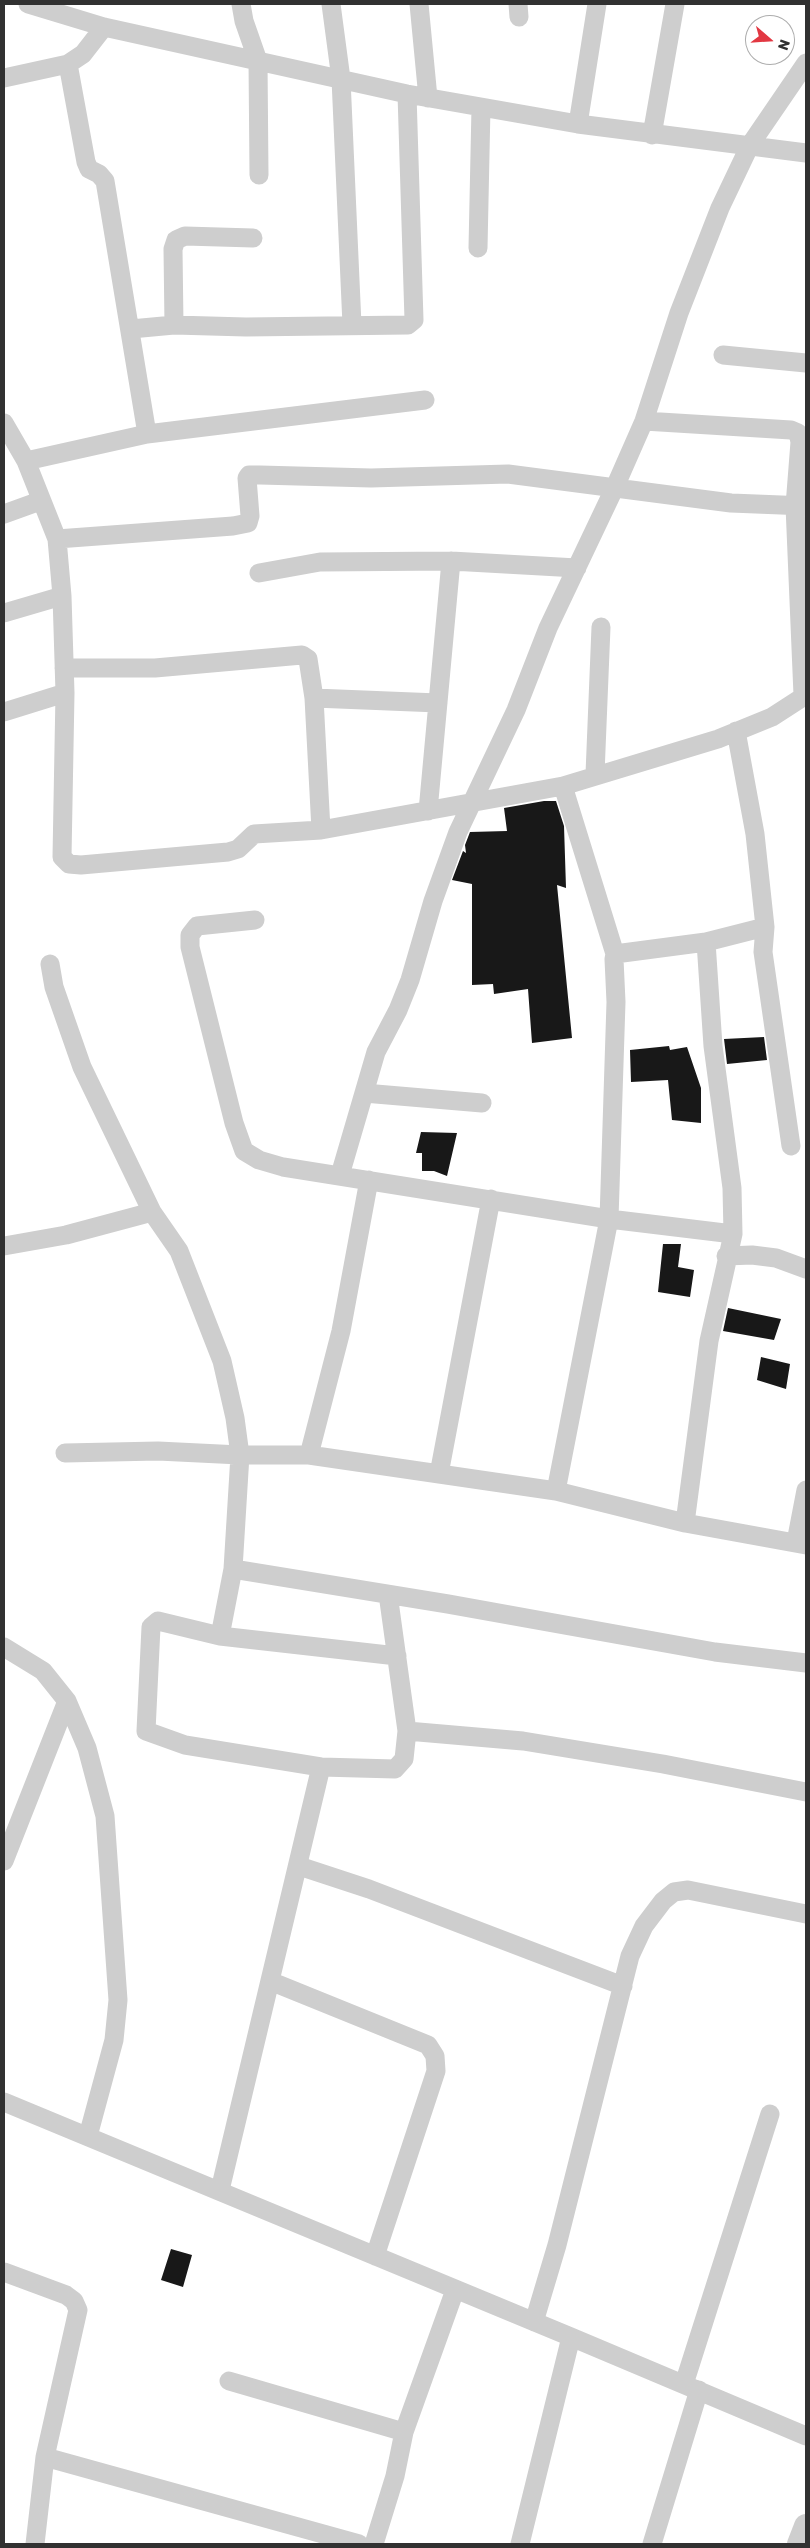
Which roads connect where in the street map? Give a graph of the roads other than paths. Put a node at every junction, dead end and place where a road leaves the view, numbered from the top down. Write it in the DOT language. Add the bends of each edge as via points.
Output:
graph roads {
  1 [pos="28,4"];
  2 [pos="241,4"];
  3 [pos="331,4"];
  4 [pos="419,4"];
  5 [pos="597,4"];
  6 [pos="675,4"];
  7 [pos="104,27"];
  8 [pos="258,61"];
  9 [pos="806,63"];
  10 [pos="68,64"];
  11 [pos="4,78"];
  12 [pos="341,79"];
  13 [pos="406,94"];
  14 [pos="428,98"];
  15 [pos="481,107"];
  16 [pos="578,124"];
  17 [pos="652,134"];
  18 [pos="750,145"];
  19 [pos="806,153"];
  20 [pos="259,174"];
  21 [pos="253,238"];
  22 [pos="478,248"];
  23 [pos="174,325"];
  24 [pos="352,326"];
  25 [pos="131,329"];
  26 [pos="723,355"];
  27 [pos="806,363"];
  28 [pos="426,400"];
  29 [pos="644,421"];
  30 [pos="4,424"];
  31 [pos="148,434"];
  32 [pos="26,462"];
  33 [pos="615,487"];
  34 [pos="40,501"];
  35 [pos="801,506"];
  36 [pos="4,514"];
  37 [pos="57,539"];
  38 [pos="451,561"];
  39 [pos="577,568"];
  40 [pos="259,573"];
  41 [pos="62,596"];
  42 [pos="4,613"];
  43 [pos="601,627"];
  44 [pos="64,668"];
  45 [pos="65,693"];
  46 [pos="804,695"];
  47 [pos="314,698"];
  48 [pos="438,703"];
  49 [pos="4,712"];
  50 [pos="736,731"];
  51 [pos="595,774"];
  52 [pos="562,786"];
  53 [pos="471,804"];
  54 [pos="428,811"];
  55 [pos="321,830"];
  56 [pos="255,920"];
  57 [pos="764,927"];
  58 [pos="706,942"];
  59 [pos="615,954"];
  60 [pos="50,964"];
  61 [pos="364,1093"];
  62 [pos="482,1103"];
  63 [pos="791,1146"];
  64 [pos="340,1175"];
  65 [pos="369,1180"];
  66 [pos="491,1199"];
  67 [pos="152,1212"];
  68 [pos="609,1219"];
  69 [pos="732,1234"];
  70 [pos="4,1246"];
  71 [pos="726,1256"];
  72 [pos="806,1269"];
  73 [pos="66,1453"];
  74 [pos="240,1455"];
  75 [pos="309,1455"];
  76 [pos="439,1474"];
  77 [pos="806,1490"];
  78 [pos="556,1492"];
  79 [pos="685,1523"];
  80 [pos="801,1543"];
  81 [pos="233,1569"];
  82 [pos="388,1594"];
  83 [pos="220,1636"];
  84 [pos="4,1647"];
  85 [pos="396,1656"];
  86 [pos="806,1663"];
  87 [pos="67,1701"];
  88 [pos="407,1731"];
  89 [pos="321,1767"];
  90 [pos="806,1792"];
  91 [pos="4,1860"];
  92 [pos="299,1866"];
  93 [pos="806,1914"];
  94 [pos="270,1981"];
  95 [pos="622,1986"];
  96 [pos="4,2102"];
  97 [pos="770,2114"];
  98 [pos="88,2136"];
  99 [pos="220,2190"];
  100 [pos="375,2256"];
  101 [pos="4,2272"];
  102 [pos="455,2290"];
  103 [pos="534,2322"];
  104 [pos="571,2336"];
  105 [pos="229,2381"];
  106 [pos="692,2387"];
  107 [pos="404,2432"];
  108 [pos="806,2436"];
  109 [pos="45,2457"];
  110 [pos="806,2526"];
  111 [pos="34,2544"];
  112 [pos="359,2544"];
  113 [pos="374,2544"];
  114 [pos="520,2544"];
  115 [pos="652,2544"];
  116 [pos="799,2544"];
  1 -- 7 [label="street"];
  2 -- 8 [label="street"];
  3 -- 12 [label="street"];
  4 -- 14 [label="street"];
  5 -- 16 [label="street"];
  6 -- 17 [label="street"];
  7 -- 8 [label="street"];
  7 -- 10 [label="street" via="82,54"];
  8 -- 12 [label="street"];
  8 -- 20 [label="street"];
  9 -- 18 [label="street"];
  10 -- 11 [label="street"];
  10 -- 25 [label="street" via="86,162 89,169 105,181"];
  12 -- 13 [label="street"];
  12 -- 24 [label="street"];
  13 -- 14 [label="street"];
  13 -- 24 [label="street" via="414,320 408,325"];
  14 -- 15 [label="street"];
  15 -- 16 [label="street"];
  15 -- 22 [label="street"];
  16 -- 17 [label="street"];
  17 -- 18 [label="street"];
  18 -- 19 [label="street"];
  18 -- 29 [label="street" via="720,208 679,313"];
  21 -- 23 [label="street" via="185,236 176,240 173,249"];
  23 -- 24 [label="street"];
  23 -- 25 [label="street"];
  25 -- 31 [label="street"];
  26 -- 27 [label="street"];
  28 -- 31 [label="street"];
  29 -- 33 [label="street"];
  29 -- 35 [label="street" via="798,433"];
  30 -- 32 [label="street"];
  31 -- 32 [label="street"];
  32 -- 34 [label="street"];
  33 -- 35 [label="street" via="732,503"];
  33 -- 37 [label="street" via="508,474 371,478 250,475 247,481 248,523"];
  33 -- 39 [label="street"];
  34 -- 36 [label="street"];
  34 -- 37 [label="street"];
  35 -- 46 [label="street"];
  37 -- 41 [label="street"];
  38 -- 39 [label="street"];
  38 -- 40 [label="street" via="320,562"];
  38 -- 48 [label="street"];
  39 -- 53 [label="street" via="548,628 516,710"];
  41 -- 42 [label="street"];
  41 -- 44 [label="street"];
  43 -- 51 [label="street"];
  44 -- 45 [label="street"];
  44 -- 47 [label="street" via="155,668 302,655 308,659"];
  45 -- 49 [label="street"];
  45 -- 55 [label="street" via="62,857 69,864 228,852 238,849 254,834"];
  46 -- 50 [label="street" via="772,717"];
  47 -- 48 [label="street"];
  47 -- 55 [label="street"];
  48 -- 54 [label="street"];
  50 -- 51 [label="street"];
  50 -- 57 [label="street" via="755,834"];
  51 -- 52 [label="street"];
  52 -- 53 [label="street"];
  52 -- 59 [label="street"];
  53 -- 54 [label="street"];
  53 -- 61 [label="street" via="441,877 410,980 376,1052"];
  54 -- 55 [label="street"];
  56 -- 64 [label="street" via="197,926 190,935 190,946 234,1123 244,1151 259,1160 283,1167"];
  57 -- 58 [label="street"];
  57 -- 63 [label="street" via="763,952"];
  58 -- 59 [label="street"];
  58 -- 69 [label="street" via="713,1046 732,1188"];
  59 -- 68 [label="street"];
  60 -- 67 [label="street" via="54,987 82,1067"];
  61 -- 62 [label="street"];
  61 -- 64 [label="street"];
  64 -- 65 [label="street"];
  65 -- 66 [label="street"];
  65 -- 75 [label="street" via="342,1331"];
  66 -- 68 [label="street"];
  66 -- 76 [label="street"];
  67 -- 70 [label="street" via="66,1235"];
  67 -- 74 [label="street" via="179,1251 222,1361"];
  68 -- 69 [label="street"];
  68 -- 78 [label="street"];
  69 -- 71 [label="street"];
  71 -- 72 [label="street" via="776,1258"];
  71 -- 79 [label="street" via="709,1341"];
  73 -- 74 [label="street" via="158,1451"];
  74 -- 75 [label="street"];
  74 -- 81 [label="street"];
  75 -- 76 [label="street"];
  76 -- 78 [label="street"];
  77 -- 80 [label="street"];
  78 -- 79 [label="street"];
  79 -- 80 [label="street"];
  81 -- 82 [label="street"];
  81 -- 83 [label="street"];
  82 -- 85 [label="street"];
  82 -- 86 [label="street" via="715,1652"];
  83 -- 85 [label="street"];
  83 -- 89 [label="street" via="158,1621 153,1624 146,1731 185,1745"];
  84 -- 87 [label="street" via="43,1671"];
  85 -- 88 [label="street"];
  87 -- 91 [label="street"];
  87 -- 98 [label="street" via="87,1748 105,1816 118,2000 114,2040"];
  88 -- 89 [label="street" via="404,1759 395,1769"];
  88 -- 90 [label="street" via="523,1741"];
  89 -- 92 [label="street"];
  92 -- 94 [label="street"];
  92 -- 95 [label="street" via="369,1889"];
  93 -- 95 [label="street" via="724,1896 688,1890 674,1892 644,1926 630,1956"];
  94 -- 99 [label="street"];
  94 -- 100 [label="street" via="428,2045 435,2056 436,2071"];
  95 -- 103 [label="street" via="557,2245"];
  96 -- 98 [label="street"];
  97 -- 106 [label="street"];
  98 -- 99 [label="street"];
  99 -- 100 [label="street"];
  100 -- 102 [label="street"];
  101 -- 109 [label="street" via="66,2295 78,2310"];
  102 -- 103 [label="street"];
  102 -- 107 [label="street"];
  103 -- 104 [label="street"];
  104 -- 106 [label="street"];
  104 -- 114 [label="street"];
  105 -- 107 [label="street"];
  106 -- 108 [label="street"];
  106 -- 115 [label="street"];
  107 -- 113 [label="street" via="395,2476"];
  109 -- 111 [label="street"];
  109 -- 112 [label="street"];
  110 -- 116 [label="street"];
}
